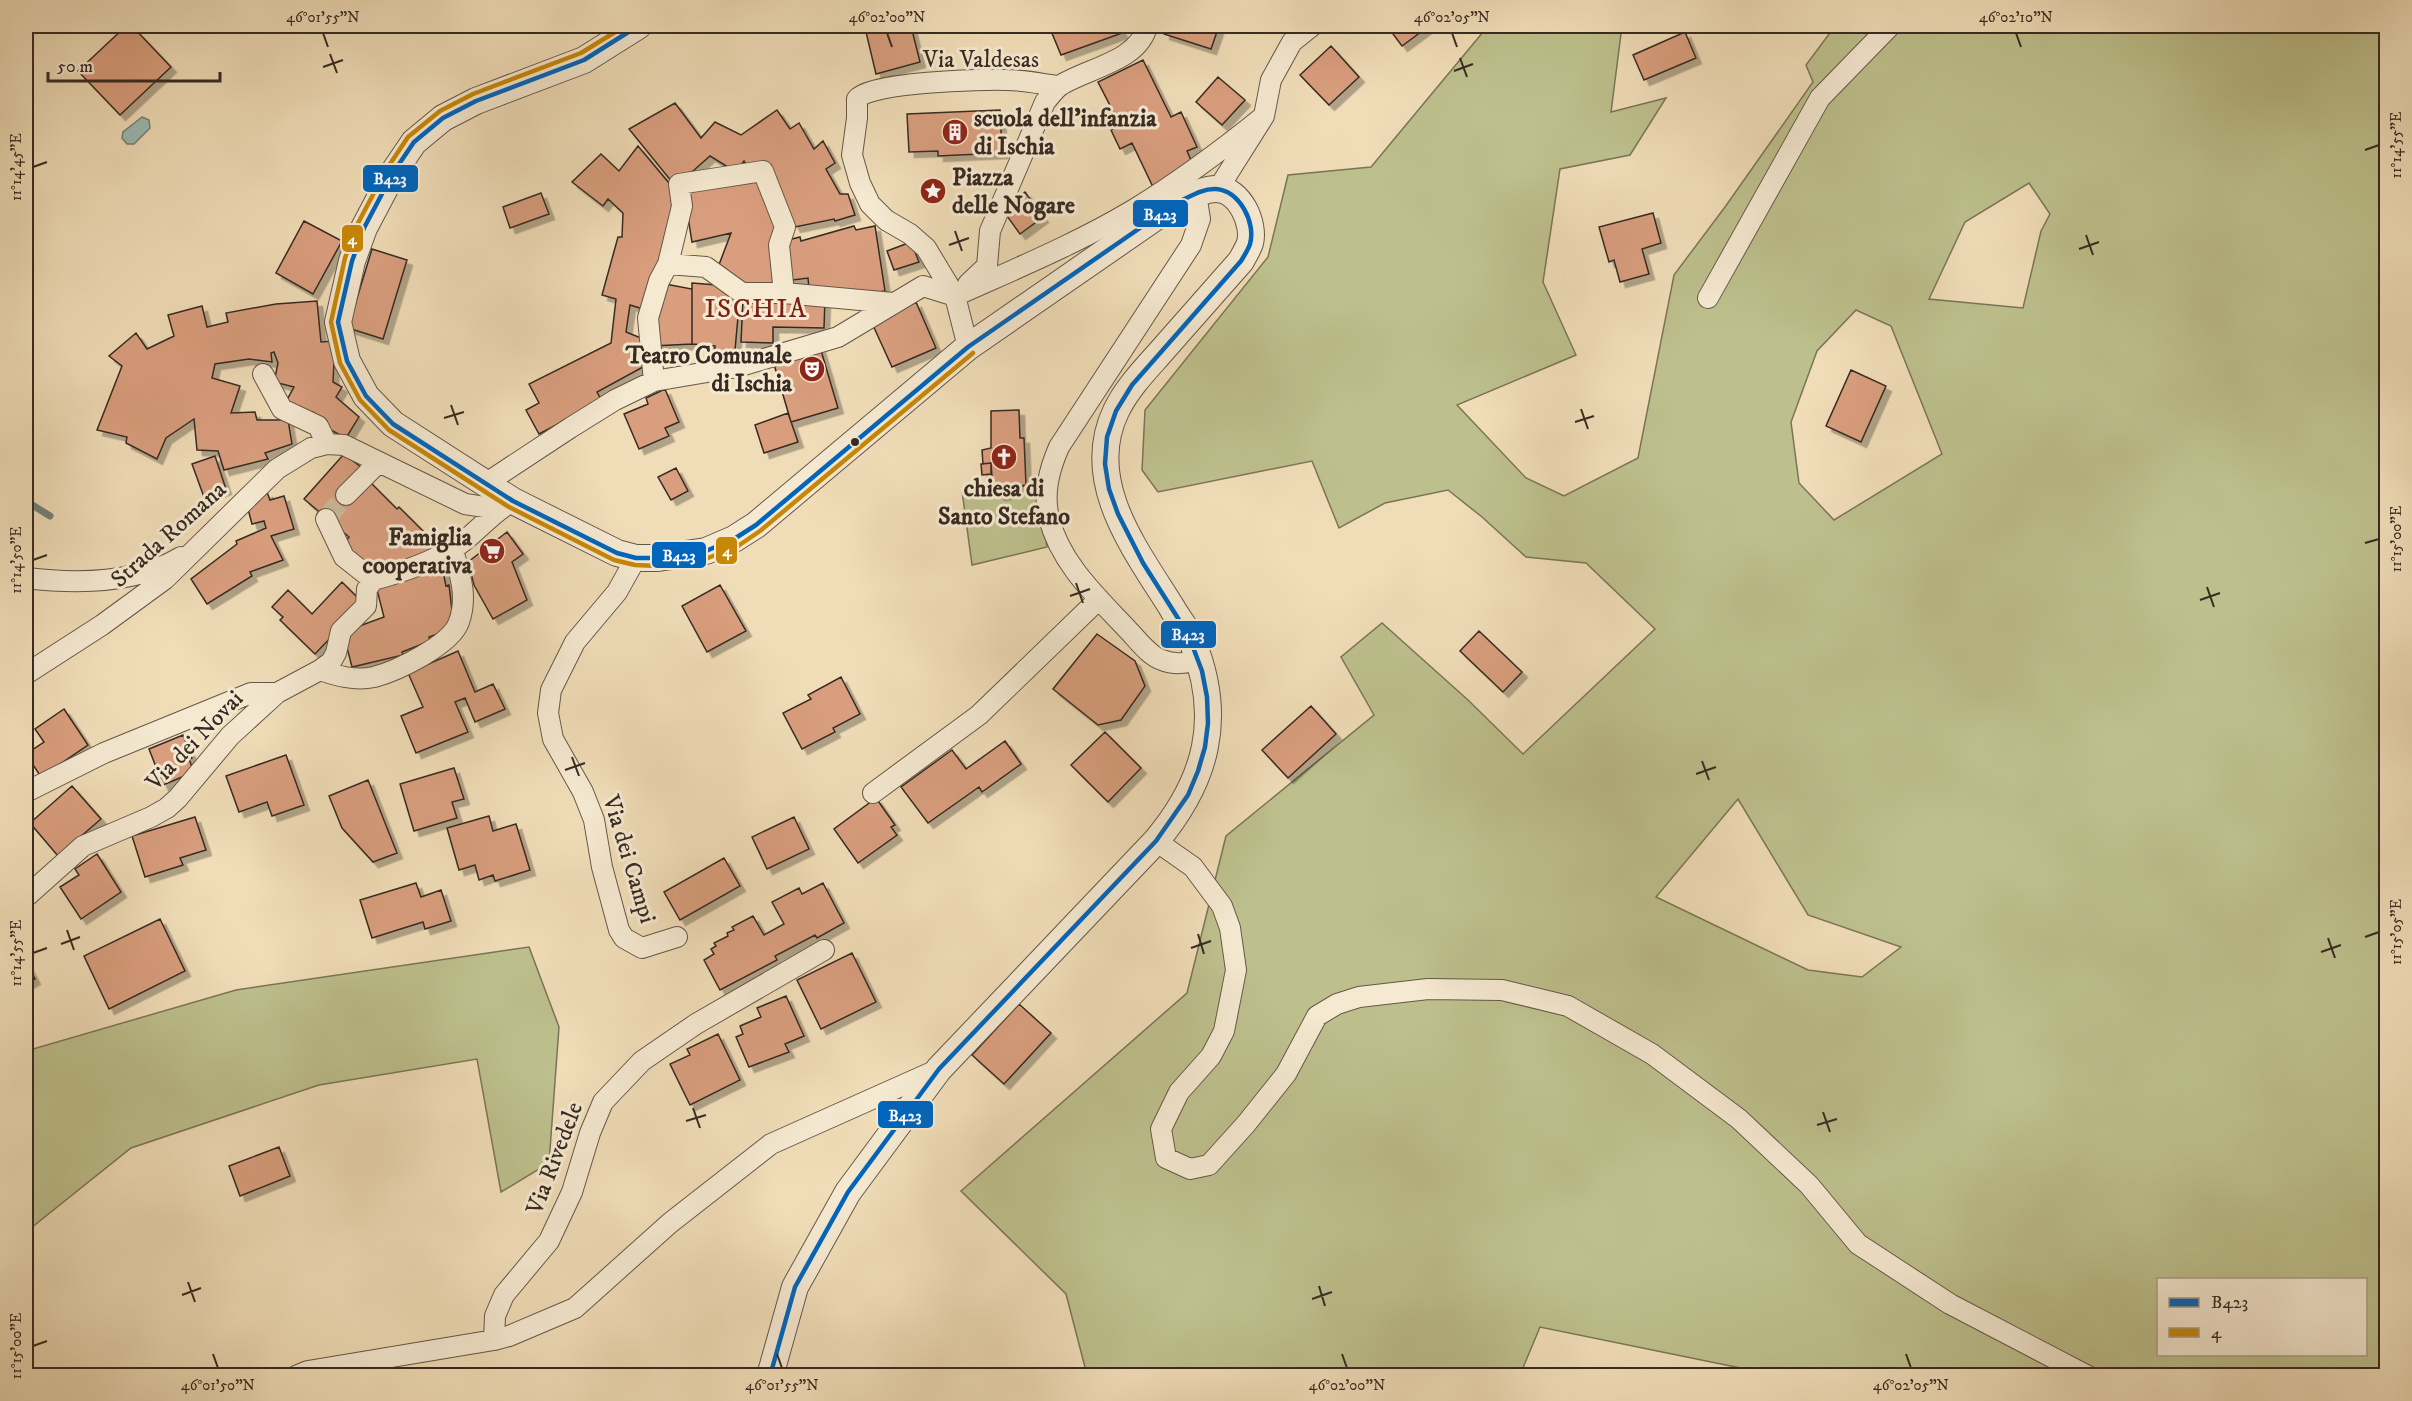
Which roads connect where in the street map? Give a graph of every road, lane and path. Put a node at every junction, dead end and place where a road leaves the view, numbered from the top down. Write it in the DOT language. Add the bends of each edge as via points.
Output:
graph roads {
  1 [pos="638,26"];
  2 [pos="1147,26"];
  3 [pos="1312,26"];
  4 [pos="1890,26"];
  5 [pos="1059,86"];
  6 [pos="1264,116"];
  7 [pos="1207,191"];
  8 [pos="668,264"];
  9 [pos="784,293"];
  10 [pos="955,296"];
  11 [pos="1707,298"];
  12 [pos="893,303"];
  13 [pos="968,347"];
  14 [pos="263,374"];
  15 [pos="654,381"];
  16 [pos="319,446"];
  17 [pos="379,462"];
  18 [pos="485,484"];
  19 [pos="346,495"];
  20 [pos="505,505"];
  21 [pos="326,519"];
  22 [pos="201,544"];
  23 [pos="453,550"];
  24 [pos="636,558"];
  25 [pos="26,578"];
  26 [pos="373,580"];
  27 [pos="1100,599"];
  28 [pos="1198,661"];
  29 [pos="320,670"];
  30 [pos="26,674"];
  31 [pos="277,693"];
  32 [pos="26,792"];
  33 [pos="873,793"];
  34 [pos="1156,841"];
  35 [pos="26,897"];
  36 [pos="677,937"];
  37 [pos="824,950"];
  38 [pos="939,1070"];
  39 [pos="494,1340"];
  40 [pos="296,1376"];
  41 [pos="770,1376"];
  42 [pos="2088,1376"];
  1 -- 18 [label="street" via="584,60 476,101 443,118 414,142 393,173 364,228 352,261 338,322 347,360 366,396 393,424"];
  2 -- 5 [label="street, Via Valdesas" via="1129,52"];
  3 -- 6 [label="street" via="1292,42 1271,80"];
  4 -- 11 [label="street" via="1820,98"];
  5 -- 10 [label="street, Via Valdesas" via="1045,102 990,231 987,266"];
  5 -- 10 [label="street, Via Valdesas" via="1008,80 909,84 860,95 852,155 860,183 870,204 886,220 926,248"];
  6 -- 7 [label="street"];
  6 -- 10 [label="street" via="1223,150 1132,210 1070,244"];
  7 -- 13 [label="street" via="1176,203"];
  7 -- 27 [label="street" via="1191,245 1059,447 1049,471 1049,518 1058,542"];
  7 -- 28 [label="street" via="1232,195 1245,208 1250,242 1241,261 1133,384 1116,412 1105,462 1110,496 1123,530 1192,641"];
  8 -- 9 [label="street" via="706,267 742,293"];
  8 -- 9 [label="street" via="682,206 679,184 763,171 785,227 779,245"];
  8 -- 15 [label="street" via="648,318"];
  9 -- 12 [label="street"];
  10 -- 12 [label="street" via="923,286"];
  10 -- 13 [label="street"];
  12 -- 15 [label="street" via="838,337 737,368"];
  13 -- 24 [label="street" via="756,525 706,551"];
  14 -- 16 [label="street" via="282,410 318,426"];
  15 -- 18 [label="street" via="615,400"];
  16 -- 17 [label="street" via="344,445"];
  16 -- 22 [label="street, Strada Romana" via="277,469"];
  17 -- 19 [label="street"];
  17 -- 20 [label="street" via="465,504"];
  18 -- 20 [label="street"];
  20 -- 23 [label="street"];
  20 -- 24 [label="street"];
  21 -- 26 [label="street" via="344,557"];
  22 -- 25 [label="street" via="170,563 129,576 66,583"];
  22 -- 30 [label="street, Strada Romana" via="165,579"];
  23 -- 26 [label="street"];
  23 -- 29 [label="street" via="465,592 458,626 450,637 374,677 346,678"];
  24 -- 36 [label="street, Via dei Campi" via="617,592 575,642 551,690 548,713 552,739 583,792 594,820 619,930 624,938 642,948"];
  26 -- 29 [label="street" via="367,589 366,606 341,631 336,653"];
  27 -- 28 [label="street" via="1161,660 1179,664"];
  27 -- 33 [label="street" via="979,716"];
  28 -- 34 [label="street" via="1208,702 1202,766 1173,821"];
  29 -- 31 [label="street, Via dei Novai"];
  31 -- 32 [label="street, Via dei Novai" via="251,693 104,753"];
  31 -- 35 [label="street, Via dei Novai" via="230,736 167,808 84,846"];
  34 -- 38 [label="street"];
  34 -- 42 [label="street" via="1193,867 1222,906 1230,928 1236,970 1224,1031 1211,1056 1179,1092 1161,1129 1166,1158 1190,1169 1209,1165 1286,1074 1317,1016 1337,1004 1359,997 1428,988 1502,990 1568,1006 1652,1054 1739,1119 1809,1185 1858,1244 1950,1304"];
  37 -- 39 [label="street, Via Rivedele" via="696,1024 642,1061 603,1102 572,1192 549,1241 504,1295 495,1316"];
  38 -- 39 [label="street" via="771,1144 670,1223 575,1308"];
  38 -- 41 [label="street" via="849,1192 795,1287"];
  39 -- 40 [label="street"];
}
